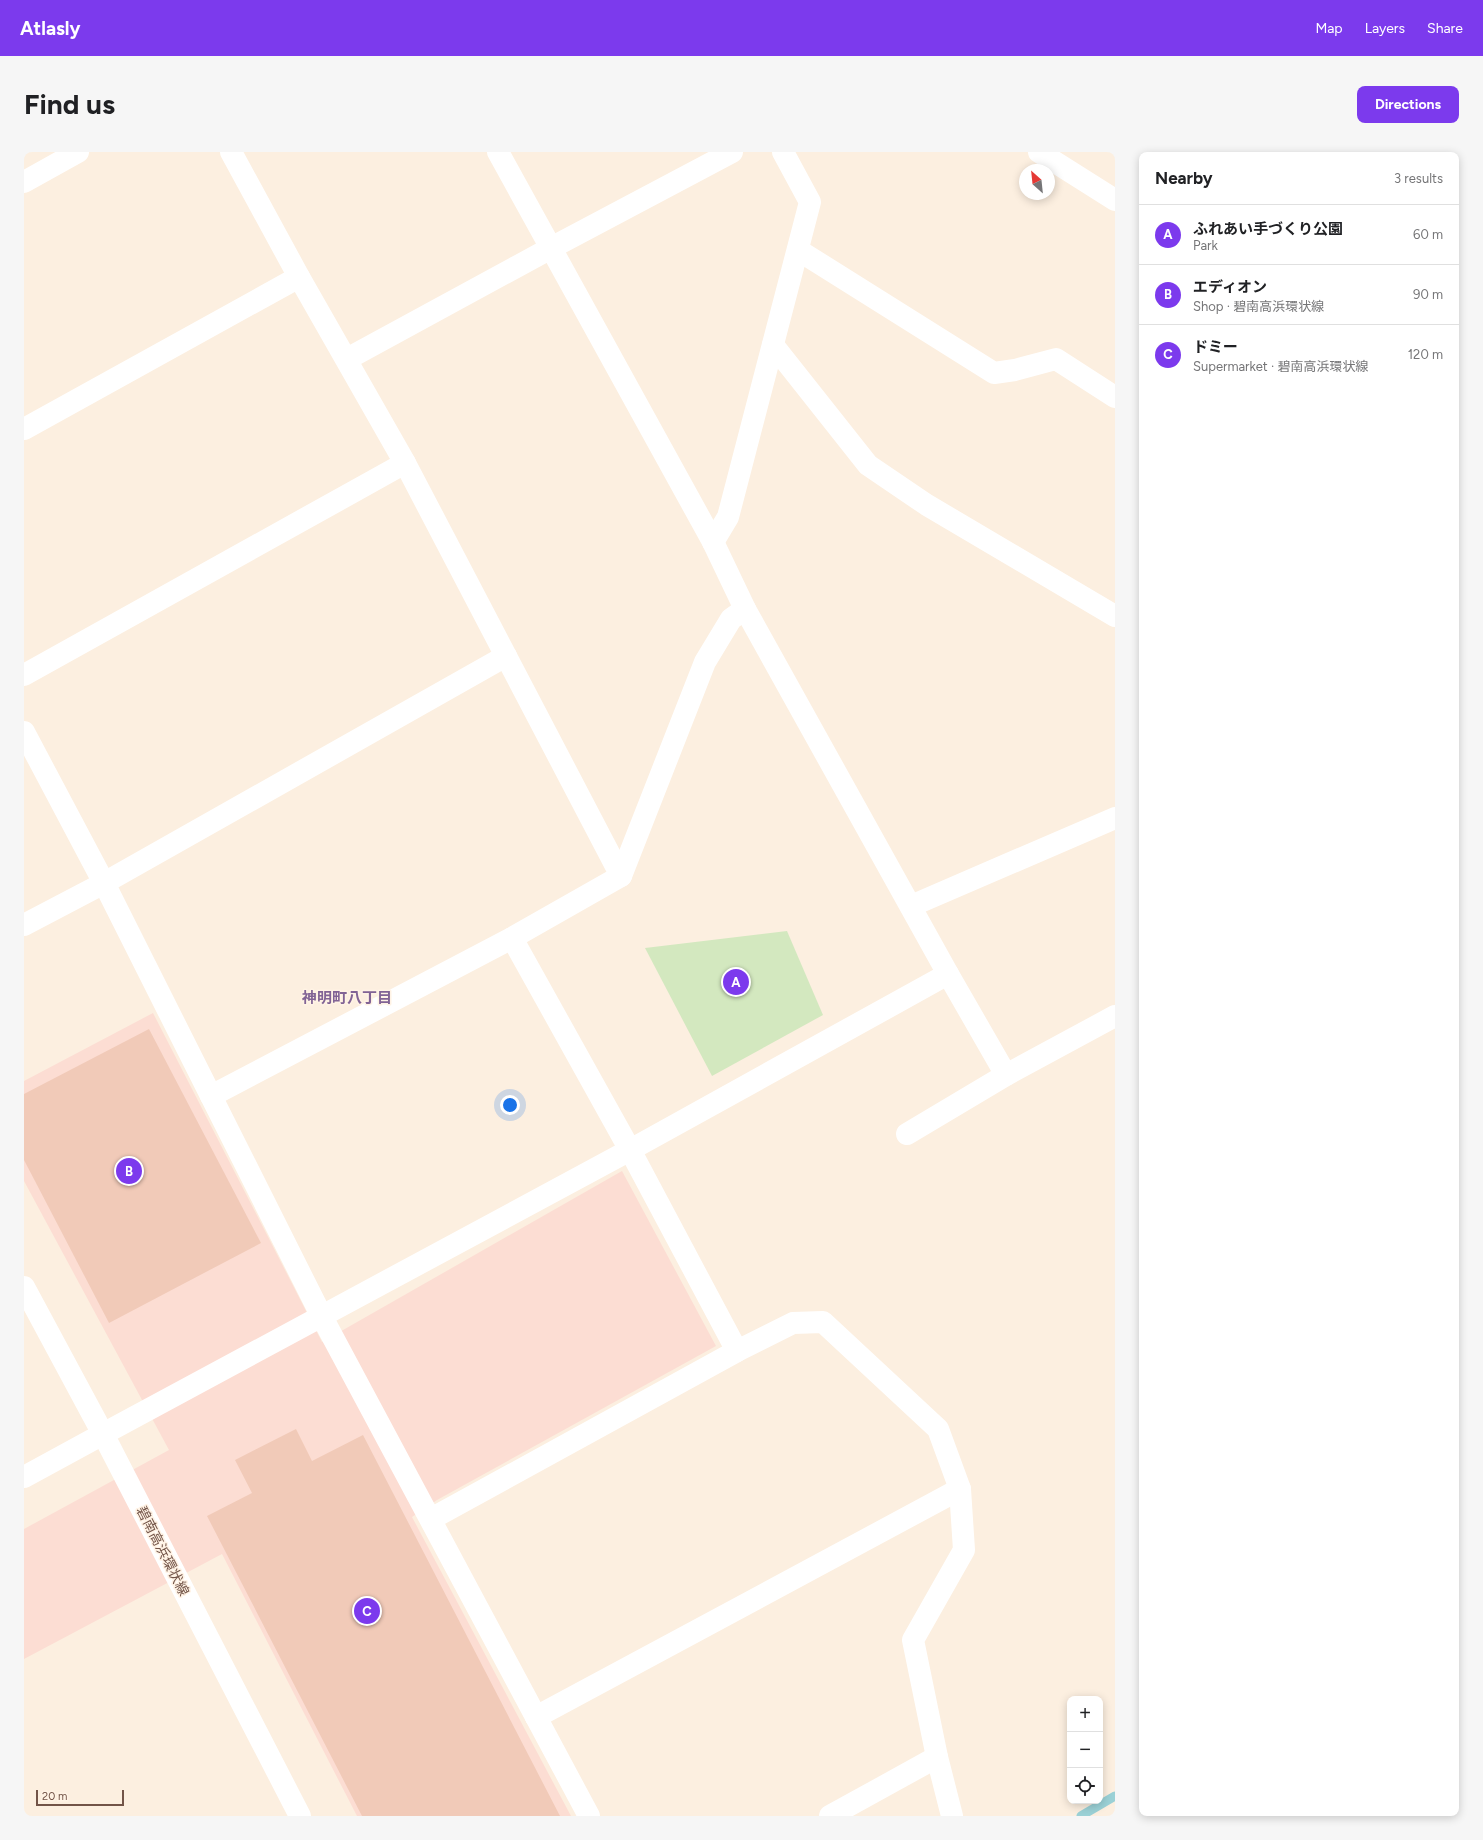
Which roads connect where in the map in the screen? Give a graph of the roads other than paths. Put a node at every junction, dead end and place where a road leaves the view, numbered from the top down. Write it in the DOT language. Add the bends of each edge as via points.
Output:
graph roads {
  1 [pos="78,152"];
  2 [pos="231,152"];
  3 [pos="498,152"];
  4 [pos="732,152"];
  5 [pos="782,152"];
  6 [pos="1038,152"];
  7 [pos="24,182"];
  8 [pos="1115,200"];
  9 [pos="551,248"];
  10 [pos="798,250"];
  11 [pos="299,278"];
  12 [pos="773,344"];
  13 [pos="347,359"];
  14 [pos="1115,397"];
  15 [pos="24,429"];
  16 [pos="405,463"];
  17 [pos="713,542"];
  18 [pos="745,609"];
  19 [pos="1115,616"];
  20 [pos="506,656"];
  21 [pos="24,675"];
  22 [pos="24,732"];
  23 [pos="1115,818"];
  24 [pos="622,876"];
  25 [pos="104,883"];
  26 [pos="911,906"];
  27 [pos="24,925"];
  28 [pos="512,938"];
  29 [pos="948,974"];
  30 [pos="1115,1016"];
  31 [pos="1006,1075"];
  32 [pos="211,1096"];
  33 [pos="907,1134"];
  34 [pos="630,1150"];
  35 [pos="24,1287"];
  36 [pos="322,1317"];
  37 [pos="737,1351"];
  38 [pos="103,1434"];
  39 [pos="24,1476"];
  40 [pos="960,1489"];
  41 [pos="431,1519"];
  42 [pos="536,1717"];
  43 [pos="937,1757"];
  44 [pos="300,1816"];
  45 [pos="589,1816"];
  46 [pos="830,1816"];
  47 [pos="952,1816"];
  1 -- 7 [label="street"];
  2 -- 11 [label="street"];
  3 -- 9 [label="street"];
  4 -- 9 [label="street"];
  5 -- 10 [label="street" via="810,202"];
  6 -- 8 [label="street"];
  9 -- 13 [label="street"];
  9 -- 17 [label="street"];
  10 -- 12 [label="street"];
  10 -- 14 [label="street" via="994,373 1056,360"];
  11 -- 13 [label="street"];
  11 -- 15 [label="street"];
  12 -- 17 [label="street" via="728,517"];
  12 -- 19 [label="street" via="868,465 927,505"];
  13 -- 16 [label="street"];
  16 -- 20 [label="street"];
  16 -- 21 [label="street"];
  17 -- 18 [label="street"];
  18 -- 24 [label="street" via="731,619 705,662"];
  18 -- 26 [label="street"];
  20 -- 24 [label="street"];
  20 -- 25 [label="street"];
  22 -- 25 [label="street"];
  23 -- 26 [label="street"];
  24 -- 28 [label="street"];
  25 -- 27 [label="street"];
  25 -- 32 [label="street"];
  26 -- 29 [label="street"];
  28 -- 32 [label="street"];
  28 -- 34 [label="street"];
  29 -- 31 [label="street"];
  29 -- 34 [label="street"];
  30 -- 31 [label="street"];
  31 -- 33 [label="street"];
  32 -- 36 [label="street"];
  34 -- 36 [label="street"];
  34 -- 37 [label="street"];
  35 -- 38 [label="street, 碧南高浜環状線"];
  36 -- 38 [label="street"];
  36 -- 41 [label="street"];
  37 -- 40 [label="street" via="793,1323 823,1322 938,1429"];
  37 -- 41 [label="street"];
  38 -- 39 [label="street"];
  38 -- 44 [label="street, 碧南高浜環状線"];
  40 -- 42 [label="street"];
  40 -- 43 [label="street" via="964,1550 913,1640"];
  41 -- 42 [label="street"];
  42 -- 45 [label="street"];
  43 -- 46 [label="street"];
  43 -- 47 [label="street"];
}
